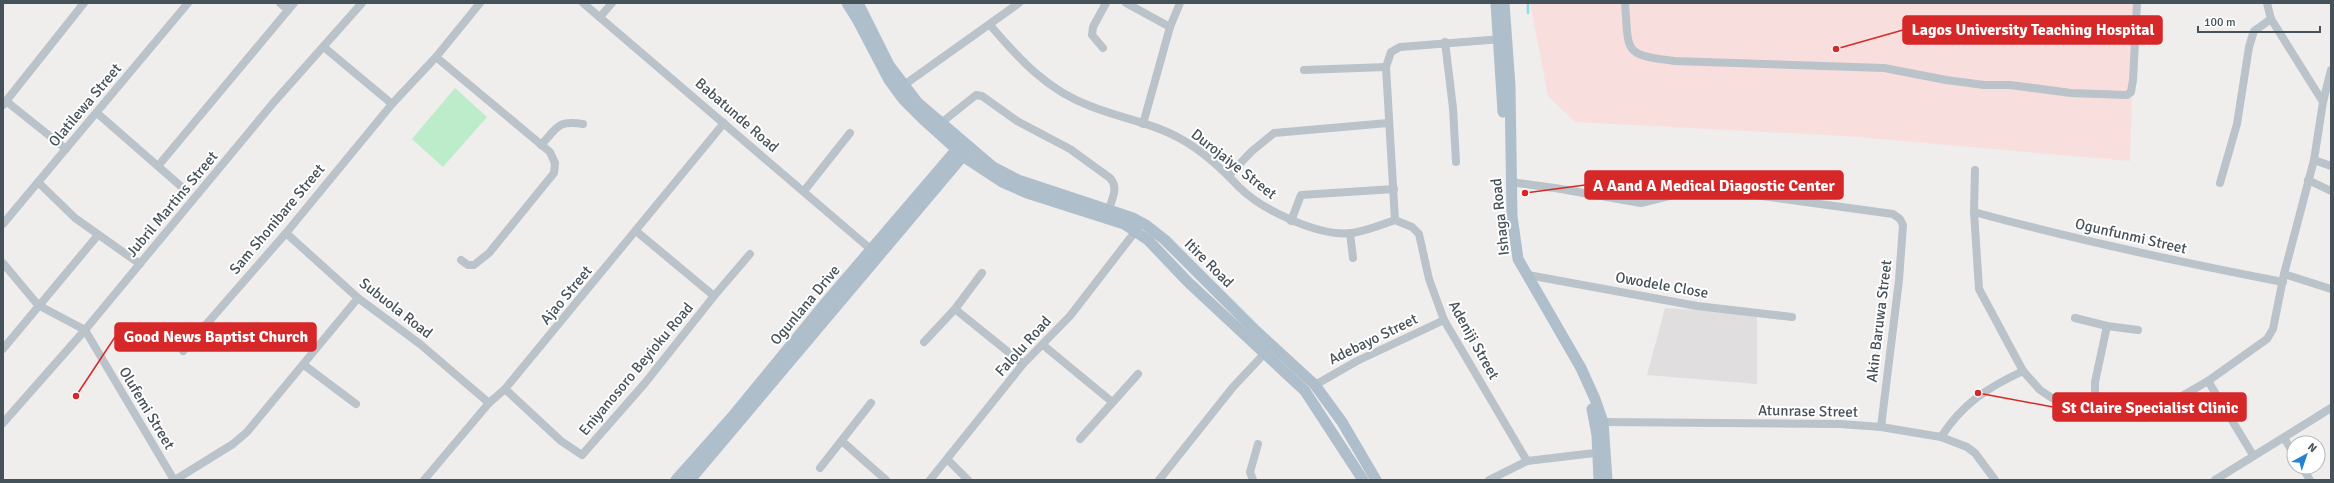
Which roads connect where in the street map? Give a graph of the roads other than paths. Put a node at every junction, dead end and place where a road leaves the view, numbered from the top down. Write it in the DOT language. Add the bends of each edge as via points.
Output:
graph roads {
  1 [pos="84,3"];
  2 [pos="188,3"];
  3 [pos="280,3"];
  4 [pos="294,3"];
  5 [pos="362,3"];
  6 [pos="480,3"];
  7 [pos="583,3"];
  8 [pos="612,3"];
  9 [pos="847,3"];
  10 [pos="858,3"];
  11 [pos="1019,3"];
  12 [pos="1106,3"];
  13 [pos="1126,3"];
  14 [pos="1180,3"];
  15 [pos="1496,3"];
  16 [pos="1504,3"];
  17 [pos="1625,3"];
  18 [pos="2137,3"];
  19 [pos="2267,3"];
  20 [pos="288,10"];
  21 [pos="600,17"];
  22 [pos="2271,20"];
  23 [pos="990,24"];
  24 [pos="1170,27"];
  25 [pos="1503,39"];
  26 [pos="1445,42"];
  27 [pos="325,48"];
  28 [pos="1103,48"];
  29 [pos="436,57"];
  30 [pos="1386,67"];
  31 [pos="1304,70"];
  32 [pos="2331,70"];
  33 [pos="904,85"];
  34 [pos="2323,102"];
  35 [pos="5,103"];
  36 [pos="392,104"];
  37 [pos="97,113"];
  38 [pos="724,123"];
  39 [pos="941,123"];
  40 [pos="1388,123"];
  41 [pos="583,124"];
  42 [pos="1143,124"];
  43 [pos="850,133"];
  44 [pos="541,145"];
  45 [pos="964,147"];
  46 [pos="66,150"];
  47 [pos="1456,162"];
  48 [pos="2313,162"];
  49 [pos="158,166"];
  50 [pos="2331,166"];
  51 [pos="1975,170"];
  52 [pos="1229,175"];
  53 [pos="2309,178"];
  54 [pos="38,182"];
  55 [pos="1510,182"];
  56 [pos="2220,183"];
  57 [pos="184,189"];
  58 [pos="1394,189"];
  59 [pos="804,191"];
  60 [pos="2331,191"];
  61 [pos="1109,209"];
  62 [pos="1974,212"];
  63 [pos="1395,220"];
  64 [pos="1291,221"];
  65 [pos="3,224"];
  66 [pos="1139,227"];
  67 [pos="636,231"];
  68 [pos="286,233"];
  69 [pos="1350,233"];
  70 [pos="98,235"];
  71 [pos="875,252"];
  72 [pos="750,254"];
  73 [pos="1353,258"];
  74 [pos="460,260"];
  75 [pos="3,264"];
  76 [pos="140,264"];
  77 [pos="982,273"];
  78 [pos="1528,275"];
  79 [pos="2283,278"];
  80 [pos="2331,289"];
  81 [pos="714,296"];
  82 [pos="358,298"];
  83 [pos="38,305"];
  84 [pos="955,309"];
  85 [pos="1792,317"];
  86 [pos="2075,318"];
  87 [pos="1444,320"];
  88 [pos="2106,326"];
  89 [pos="85,330"];
  90 [pos="2138,330"];
  91 [pos="924,342"];
  92 [pos="1043,345"];
  93 [pos="3,349"];
  94 [pos="183,351"];
  95 [pos="1265,353"];
  96 [pos="1023,364"];
  97 [pos="304,365"];
  98 [pos="2023,371"];
  99 [pos="1138,374"];
  100 [pos="2208,381"];
  101 [pos="1315,385"];
  102 [pos="505,389"];
  103 [pos="1111,401"];
  104 [pos="489,403"];
  105 [pos="871,403"];
  106 [pos="356,404"];
  107 [pos="2331,408"];
  108 [pos="2095,414"];
  109 [pos="1603,422"];
  110 [pos="3,423"];
  111 [pos="1881,427"];
  112 [pos="1941,437"];
  113 [pos="2284,438"];
  114 [pos="1080,439"];
  115 [pos="2286,441"];
  116 [pos="843,442"];
  117 [pos="1258,444"];
  118 [pos="1601,451"];
  119 [pos="2253,455"];
  120 [pos="948,460"];
  121 [pos="1527,461"];
  122 [pos="820,468"];
  123 [pos="1506,477"];
  124 [pos="175,480"];
  125 [pos="424,480"];
  126 [pos="676,480"];
  127 [pos="690,480"];
  128 [pos="886,480"];
  129 [pos="930,480"];
  130 [pos="968,480"];
  131 [pos="1159,480"];
  132 [pos="1252,480"];
  133 [pos="1363,480"];
  134 [pos="1376,480"];
  135 [pos="1489,480"];
  136 [pos="1599,480"];
  137 [pos="1607,480"];
  138 [pos="1995,480"];
  139 [pos="2214,480"];
  1 -- 35 [label="street"];
  2 -- 37 [label="street, Olatilewa Street"];
  3 -- 20 [label="street"];
  4 -- 20 [label="street"];
  5 -- 27 [label="street, Jubril Martins Street"];
  6 -- 29 [label="street, Sam Shonibare Street"];
  7 -- 21 [label="street, Babatunde Road"];
  8 -- 21 [label="street"];
  9 -- 45 [label="main road" via="896,91 913,110"];
  10 -- 33 [label="main road" via="889,65"];
  11 -- 23 [label="street"];
  12 -- 28 [label="street" via="1093,27 1092,35"];
  13 -- 24 [label="street"];
  14 -- 24 [label="street"];
  15 -- 25 [label="main road, Ishaga Road"];
  16 -- 25 [label="main road, Ishaga Road"];
  17 -- 18 [label="street" via="1631,49 1636,54 1656,59 1884,68 1946,80 2071,93 2127,95 2131,92 2133,80"];
  19 -- 22 [label="street"];
  20 -- 49 [label="street"];
  21 -- 38 [label="street, Babatunde Road"];
  22 -- 34 [label="street"];
  22 -- 56 [label="street" via="2254,31 2237,124"];
  23 -- 33 [label="street"];
  23 -- 42 [label="street, Durojaiye Street" via="1024,64 1044,82 1089,106"];
  24 -- 42 [label="street"];
  25 -- 26 [label="street"];
  25 -- 55 [label="main road, Ishaga Road" via="1511,116"];
  25 -- 118 [label="main road, Ishaga Road" via="1508,234 1514,260 1529,294 1581,383 1594,415"];
  26 -- 30 [label="street" via="1400,46 1391,52"];
  26 -- 47 [label="street"];
  27 -- 36 [label="street"];
  27 -- 76 [label="street, Jubril Martins Street" via="274,102"];
  29 -- 36 [label="street, Sam Shonibare Street"];
  29 -- 44 [label="street"];
  30 -- 31 [label="street"];
  30 -- 40 [label="street"];
  32 -- 34 [label="street"];
  33 -- 39 [label="main road" via="918,103"];
  34 -- 48 [label="street"];
  35 -- 46 [label="street"];
  36 -- 68 [label="street, Sam Shonibare Street"];
  37 -- 46 [label="street, Olatilewa Street"];
  37 -- 49 [label="street"];
  38 -- 59 [label="street, Babatunde Road"];
  38 -- 67 [label="street, Ajao Street"];
  39 -- 45 [label="main road"];
  39 -- 61 [label="street" via="969,98 982,96 1017,121 1070,149 1110,178 1115,190"];
  40 -- 52 [label="street" via="1274,134 1252,151"];
  40 -- 58 [label="street"];
  41 -- 44 [label="street" via="567,121 562,123"];
  42 -- 52 [label="street, Durojaiye Street" via="1182,139"];
  43 -- 59 [label="street"];
  44 -- 74 [label="street" via="555,163 554,173 481,262 474,266"];
  45 -- 61 [label="main road, Itire Road" via="1012,177"];
  45 -- 66 [label="main road, Itire Road" via="993,177 1016,188"];
  45 -- 71 [label="main road, Ogunlana Drive" via="932,195"];
  46 -- 54 [label="street, Olatilewa Street"];
  48 -- 50 [label="street"];
  48 -- 53 [label="street"];
  49 -- 57 [label="street"];
  51 -- 62 [label="street"];
  52 -- 64 [label="street, Durojaiye Street" via="1259,203"];
  53 -- 60 [label="street"];
  53 -- 79 [label="street"];
  54 -- 65 [label="street, Olatilewa Street"];
  54 -- 70 [label="street" via="75,218"];
  55 -- 78 [label="main road, Ishaga Road" via="1518,259"];
  55 -- 111 [label="street, Akin Baruwa Street" via="1641,203 1685,192 1711,189 1892,214 1900,219 1903,225 1899,280"];
  58 -- 63 [label="street"];
  58 -- 64 [label="street" via="1301,195"];
  59 -- 71 [label="street, Babatunde Road"];
  61 -- 66 [label="main road, Itire Road"];
  62 -- 79 [label="street, Ogunfunmi Street" via="2148,254"];
  62 -- 98 [label="street" via="1979,289"];
  63 -- 69 [label="street, Durojaiye Street"];
  63 -- 87 [label="street, Adeniji Street" via="1412,227 1419,234 1429,279"];
  64 -- 69 [label="street, Durojaiye Street" via="1317,229"];
  66 -- 92 [label="street, Falolu Road" via="1070,316"];
  66 -- 95 [label="main road, Itire Road" via="1188,282"];
  66 -- 101 [label="main road, Itire Road" via="1165,240 1254,329"];
  67 -- 81 [label="street"];
  67 -- 102 [label="street, Ajao Street"];
  68 -- 82 [label="street, Subuola Road"];
  68 -- 94 [label="street, Sam Shonibare Street"];
  69 -- 73 [label="street"];
  70 -- 76 [label="street"];
  70 -- 83 [label="street"];
  71 -- 126 [label="main road, Ogunlana Drive"];
  71 -- 127 [label="main road, Ogunlana Drive"];
  72 -- 81 [label="street"];
  75 -- 83 [label="street"];
  76 -- 89 [label="street, Jubril Martins Street"];
  77 -- 84 [label="street"];
  78 -- 85 [label="street, Owodele Close" via="1689,304"];
  78 -- 109 [label="main road, Ishaga Road" via="1581,368"];
  79 -- 80 [label="street, Ogunfunmi Street"];
  79 -- 100 [label="street" via="2273,329 2267,339"];
  81 -- 102 [label="street, Eniyanosoro Beyioku Road" via="645,383 582,455 544,426"];
  82 -- 97 [label="street"];
  82 -- 104 [label="street, Subuola Road" via="420,344"];
  83 -- 89 [label="street"];
  83 -- 93 [label="street"];
  84 -- 91 [label="street"];
  84 -- 96 [label="street"];
  86 -- 88 [label="street"];
  87 -- 101 [label="street, Adebayo Street" via="1357,361"];
  87 -- 121 [label="street, Adeniji Street"];
  88 -- 90 [label="street"];
  88 -- 108 [label="street" via="2095,382"];
  89 -- 110 [label="street, Jubril Martins Street"];
  89 -- 124 [label="street, Olufemi Street"];
  92 -- 96 [label="street, Falolu Road"];
  92 -- 103 [label="street"];
  95 -- 131 [label="street" via="1233,387"];
  95 -- 133 [label="main road, Itire Road" via="1306,391"];
  96 -- 120 [label="street, Falolu Road"];
  97 -- 106 [label="street"];
  97 -- 124 [label="street" via="247,432"];
  98 -- 108 [label="street" via="2040,390 2052,398"];
  98 -- 112 [label="street" via="2001,382 1964,407"];
  99 -- 103 [label="street"];
  100 -- 108 [label="street" via="2144,418"];
  100 -- 119 [label="street"];
  101 -- 134 [label="main road, Itire Road" via="1342,422"];
  102 -- 104 [label="street, Ajao Street"];
  103 -- 114 [label="street"];
  104 -- 125 [label="street, Ajao Street"];
  105 -- 116 [label="street"];
  107 -- 113 [label="street"];
  109 -- 111 [label="street, Atunrase Street" via="1840,424"];
  109 -- 118 [label="main road, Ishaga Road"];
  111 -- 112 [label="street, Atunrase Street"];
  112 -- 138 [label="street, Atunrase Street" via="1967,447 1975,453"];
  113 -- 115 [label="street"];
  113 -- 119 [label="street"];
  116 -- 122 [label="street"];
  116 -- 128 [label="street"];
  117 -- 132 [label="street" via="1250,472"];
  118 -- 121 [label="street"];
  118 -- 136 [label="main road, Ishaga Road"];
  118 -- 137 [label="main road, Ishaga Road"];
  119 -- 139 [label="street"];
  120 -- 129 [label="street, Falolu Road"];
  120 -- 130 [label="street"];
  121 -- 123 [label="street"];
  123 -- 135 [label="street"];
}
